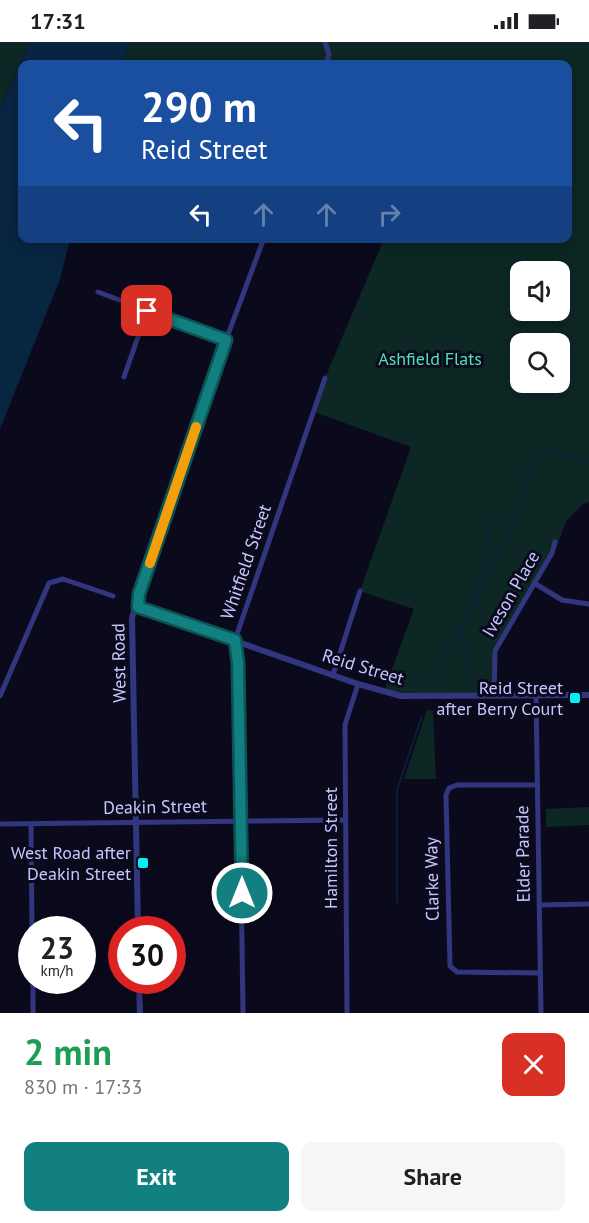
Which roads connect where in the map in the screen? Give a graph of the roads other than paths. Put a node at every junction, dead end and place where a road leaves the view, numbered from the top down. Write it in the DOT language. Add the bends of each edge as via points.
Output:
graph roads {
  1 [pos="325,42"];
  2 [pos="327,60"];
  3 [pos="262,243"];
  4 [pos="98,292"];
  5 [pos="147,311"];
  6 [pos="226,340"];
  7 [pos="124,377"];
  8 [pos="325,378"];
  9 [pos="555,542"];
  10 [pos="534,583"];
  11 [pos="360,591"];
  12 [pos="113,596"];
  13 [pos="589,604"];
  14 [pos="138,607"];
  15 [pos="235,640"];
  16 [pos="333,675"];
  17 [pos="358,684"];
  18 [pos="589,695"];
  19 [pos="0,696"];
  20 [pos="494,696"];
  21 [pos="536,696"];
  22 [pos="537,785"];
  23 [pos="346,820"];
  24 [pos="241,821"];
  25 [pos="136,823"];
  26 [pos="0,824"];
  27 [pos="31,824"];
  28 [pos="589,904"];
  29 [pos="539,905"];
  30 [pos="32,916"];
  31 [pos="138,916"];
  32 [pos="540,973"];
  33 [pos="33,994"];
  34 [pos="139,994"];
  35 [pos="33,1013"];
  36 [pos="140,1013"];
  37 [pos="243,1013"];
  38 [pos="347,1013"];
  39 [pos="541,1013"];
  1 -- 2 [label="street"];
  3 -- 6 [label="street, West Road"];
  4 -- 5 [label="street"];
  5 -- 6 [label="street"];
  5 -- 7 [label="street"];
  6 -- 14 [label="street, West Road" via="139,594"];
  8 -- 15 [label="street, Whitfield Street"];
  9 -- 10 [label="street, Iveson Place"];
  10 -- 13 [label="street" via="562,600"];
  10 -- 20 [label="street, Iveson Place" via="495,651"];
  11 -- 16 [label="street"];
  12 -- 19 [label="street" via="63,579 49,583"];
  14 -- 15 [label="street, Reid Street"];
  14 -- 25 [label="street, West Road" via="132,618"];
  15 -- 16 [label="street, Reid Street"];
  15 -- 24 [label="street, Whitfield Street"];
  16 -- 17 [label="street, Reid Street"];
  17 -- 20 [label="street, Reid Street" via="410,697"];
  17 -- 23 [label="street, Hamilton Street" via="345,725"];
  18 -- 21 [label="street, Reid Street"];
  20 -- 21 [label="street, Reid Street"];
  21 -- 22 [label="street, Elder Parade"];
  22 -- 29 [label="street, Elder Parade"];
  22 -- 32 [label="street, Clarke Way" via="458,785 449,788 446,795 450,966 457,972"];
  23 -- 24 [label="street, Deakin Street"];
  23 -- 38 [label="street, Hamilton Street"];
  24 -- 25 [label="street, Deakin Street"];
  24 -- 37 [label="street, Whitfield Street"];
  25 -- 27 [label="street, Deakin Street"];
  25 -- 31 [label="street, West Road"];
  26 -- 27 [label="street, Deakin Street"];
  27 -- 30 [label="street"];
  28 -- 29 [label="street"];
  29 -- 32 [label="street, Elder Parade"];
  32 -- 39 [label="street, Elder Parade"];
  33 -- 35 [label="street"];
  34 -- 36 [label="street"];
}
